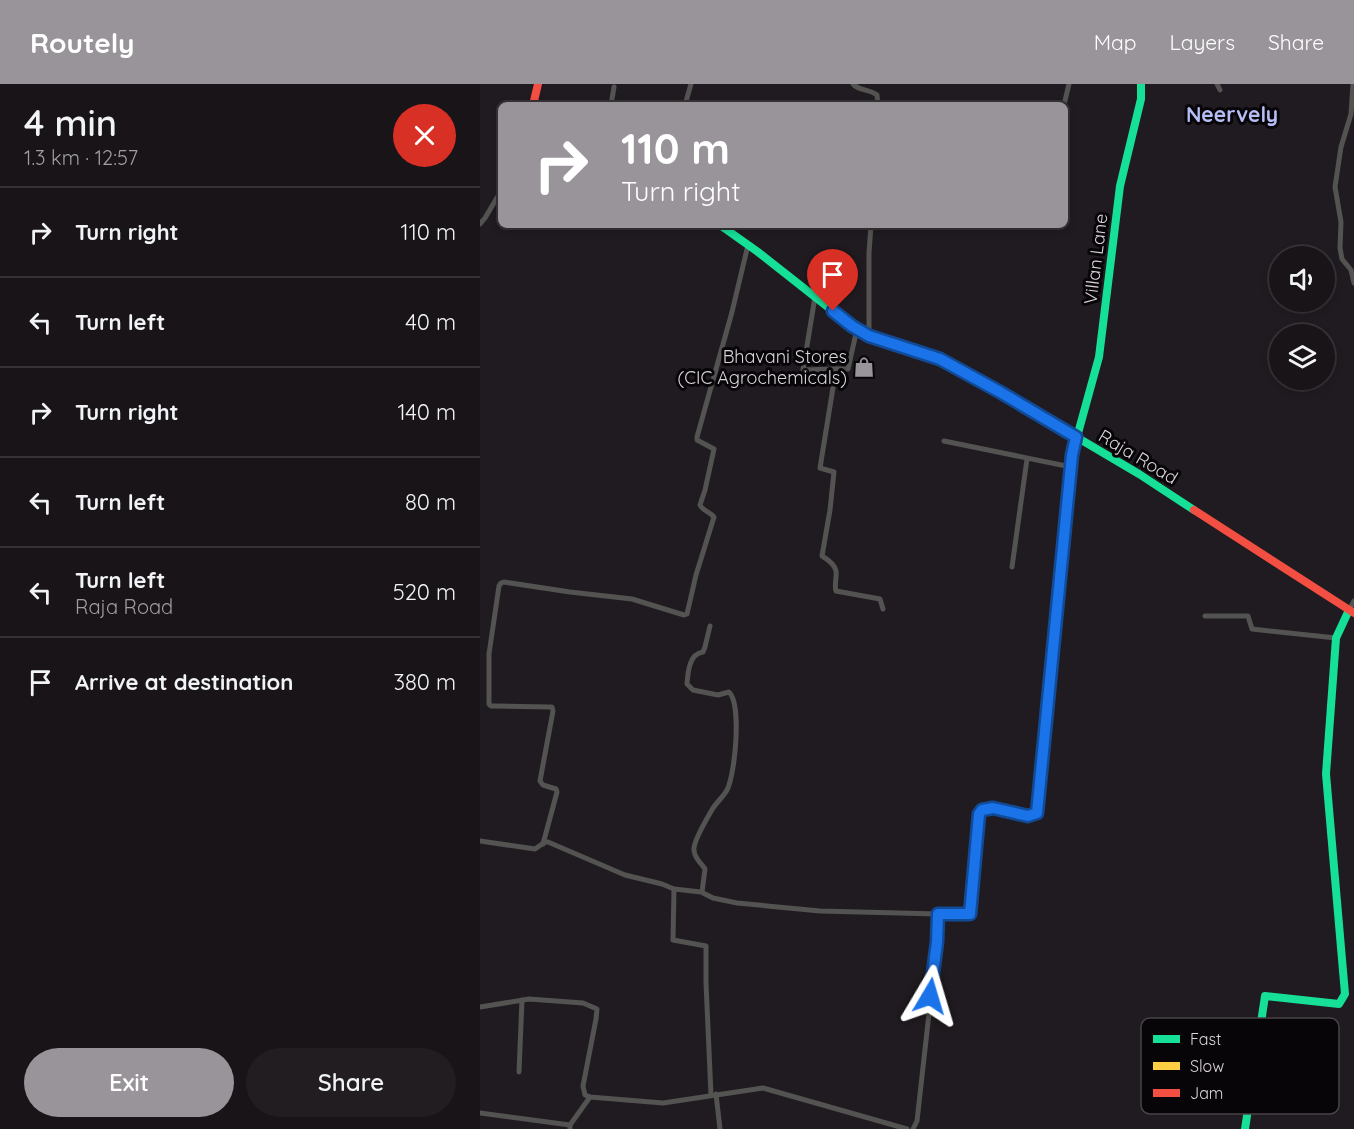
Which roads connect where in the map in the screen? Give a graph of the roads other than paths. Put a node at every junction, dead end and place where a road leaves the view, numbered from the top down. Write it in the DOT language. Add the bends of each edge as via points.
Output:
graph roads {
  1 [pos="538,84"];
  2 [pos="691,84"];
  3 [pos="853,84"];
  4 [pos="1069,84"];
  5 [pos="1141,84"];
  6 [pos="1353,84"];
  7 [pos="614,87"];
  8 [pos="534,102"];
  9 [pos="612,102"];
  10 [pos="686,102"];
  11 [pos="878,102"];
  12 [pos="1065,102"];
  13 [pos="498,196"];
  14 [pos="480,224"];
  15 [pos="724,228"];
  16 [pos="871,228"];
  17 [pos="748,245"];
  18 [pos="1354,284"];
  19 [pos="815,297"];
  20 [pos="857,329"];
  21 [pos="869,336"];
  22 [pos="836,369"];
  23 [pos="1076,437"];
  24 [pos="944,441"];
  25 [pos="1027,459"];
  26 [pos="1071,467"];
  27 [pos="1012,567"];
  28 [pos="1354,601"];
  29 [pos="883,609"];
  30 [pos="1352,612"];
  31 [pos="1205,616"];
  32 [pos="710,626"];
  33 [pos="1336,638"];
  34 [pos="480,841"];
  35 [pos="543,844"];
  36 [pos="674,889"];
  37 [pos="702,892"];
  38 [pos="938,914"];
  39 [pos="522,1000"];
  40 [pos="480,1008"];
  41 [pos="1262,1018"];
  42 [pos="519,1072"];
  43 [pos="713,1095"];
  44 [pos="590,1097"];
  45 [pos="480,1113"];
  46 [pos="1247,1114"];
  47 [pos="570,1127"];
  48 [pos="720,1129"];
  49 [pos="907,1129"];
  50 [pos="913,1129"];
  51 [pos="1245,1129"];
  1 -- 8 [label="street"];
  2 -- 10 [label="street"];
  3 -- 11 [label="street" via="874,92"];
  4 -- 12 [label="street"];
  5 -- 23 [label="street, Villan Lane" via="1141,99 1120,186 1098,357"];
  6 -- 18 [label="street" via="1351,114 1335,187 1342,259 1351,270"];
  7 -- 9 [label="street"];
  13 -- 14 [label="street"];
  15 -- 17 [label="street, Raja Road"];
  16 -- 21 [label="street"];
  17 -- 19 [label="street, Raja Road"];
  17 -- 35 [label="street" via="697,437 714,449 700,505 714,517 687,614 632,599 504,582 499,586 489,654 489,704 549,706 553,711 540,781 557,792"];
  19 -- 20 [label="street, Raja Road"];
  19 -- 22 [label="street" via="802,370"];
  20 -- 21 [label="street, Raja Road"];
  20 -- 22 [label="street" via="848,369"];
  21 -- 23 [label="street, Raja Road" via="940,359"];
  22 -- 29 [label="street" via="820,468 834,472 822,556 836,570 836,591 880,599"];
  23 -- 26 [label="street, Villan Lane"];
  23 -- 30 [label="street, Raja Road"];
  24 -- 25 [label="street"];
  25 -- 26 [label="street"];
  25 -- 27 [label="street"];
  26 -- 38 [label="street, Villan Lane" via="1037,813 1028,816 993,808 982,810 970,914"];
  28 -- 30 [label="street"];
  30 -- 33 [label="street"];
  31 -- 33 [label="street" via="1248,616 1252,629"];
  32 -- 37 [label="street" via="703,652 694,655 687,684 693,690 717,695 729,692 733,695 737,720 733,771 727,789 695,841 696,858 705,869"];
  33 -- 41 [label="street" via="1326,774 1345,994 1339,1004 1265,996"];
  34 -- 35 [label="street" via="535,849"];
  35 -- 36 [label="street" via="548,842 608,869"];
  36 -- 37 [label="street"];
  36 -- 43 [label="street" via="673,940 706,946"];
  37 -- 38 [label="street" via="737,903 779,908"];
  38 -- 50 [label="street" via="917,1121"];
  39 -- 40 [label="street"];
  39 -- 42 [label="street"];
  39 -- 44 [label="street" via="583,1004 597,1009 583,1086 585,1095"];
  43 -- 44 [label="street" via="663,1103"];
  43 -- 48 [label="street"];
  43 -- 49 [label="street" via="763,1088"];
  44 -- 47 [label="street"];
  45 -- 47 [label="street"];
  46 -- 51 [label="street"];
}
